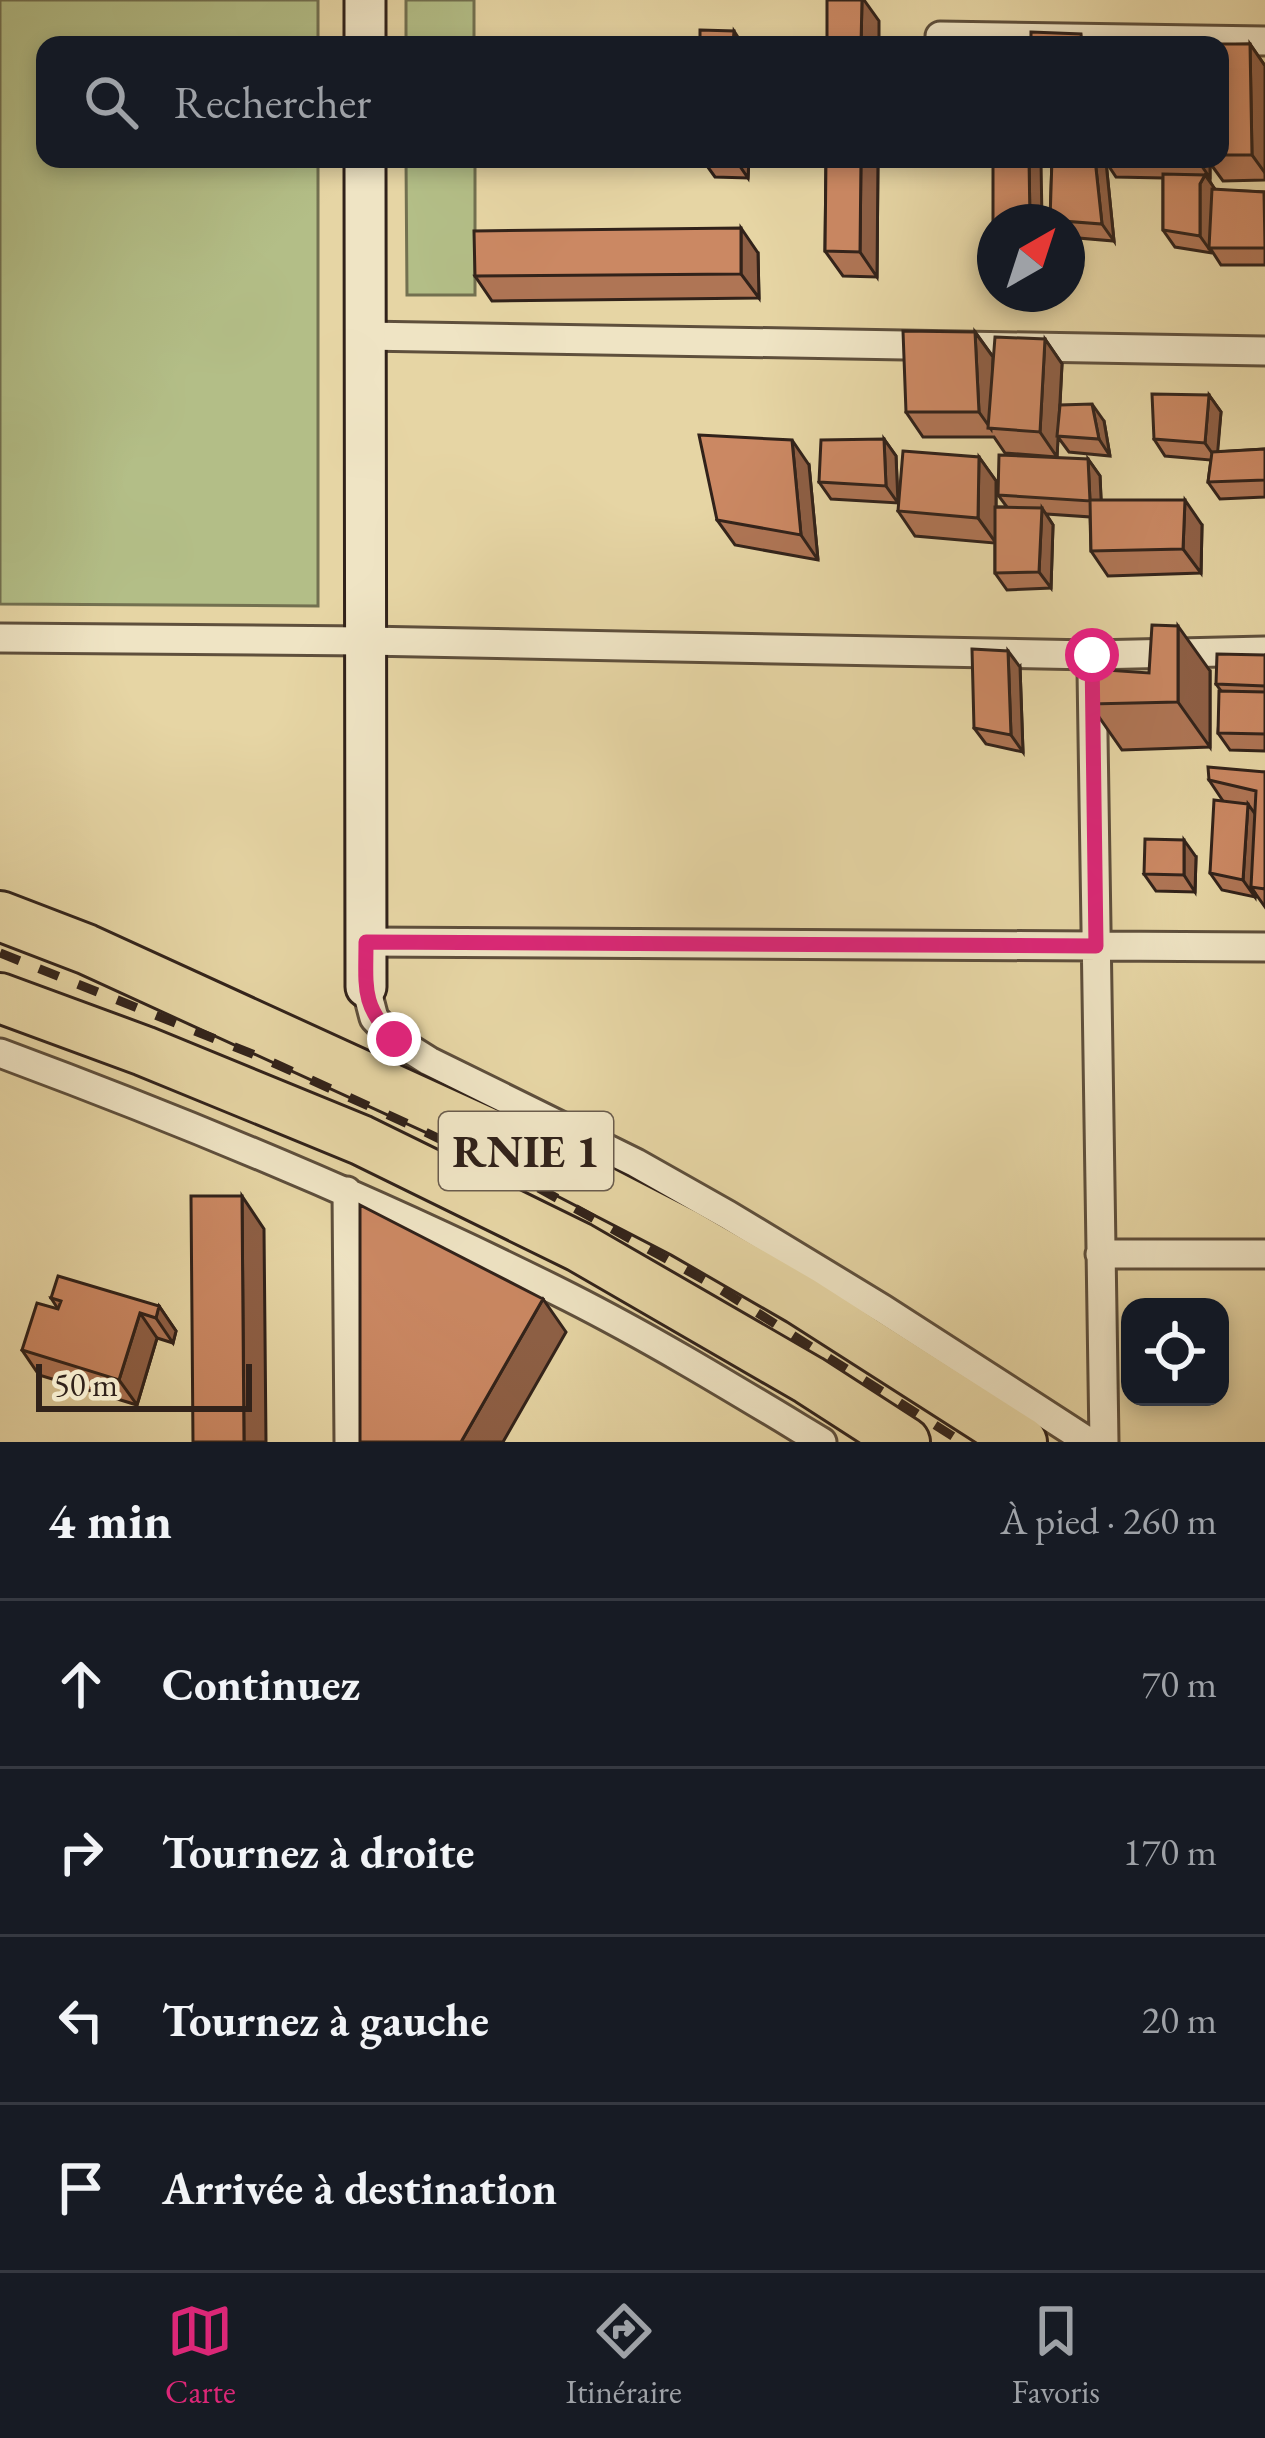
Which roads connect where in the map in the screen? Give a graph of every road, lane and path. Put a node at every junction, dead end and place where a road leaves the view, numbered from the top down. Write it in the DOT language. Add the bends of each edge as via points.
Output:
graph roads {
  1 [pos="365,0"];
  2 [pos="365,36"];
  3 [pos="1229,40"];
  4 [pos="1265,41"];
  5 [pos="365,168"];
  6 [pos="365,336"];
  7 [pos="1265,352"];
  8 [pos="0,638"];
  9 [pos="366,641"];
  10 [pos="1265,651"];
  11 [pos="1092,655"];
  12 [pos="0,916"];
  13 [pos="366,942"];
  14 [pos="1096,946"];
  15 [pos="1265,947"];
  16 [pos="366,987"];
  17 [pos="0,998"];
  18 [pos="0,1053"];
  19 [pos="347,1190"];
  20 [pos="1100,1254"];
  21 [pos="1265,1254"];
  22 [pos="349,1442"];
  23 [pos="822,1442"];
  24 [pos="905,1442"];
  25 [pos="1022,1442"];
  26 [pos="1089,1442"];
  27 [pos="1104,1442"];
  1 -- 2 [label="street"];
  3 -- 4 [label="street"];
  5 -- 6 [label="street"];
  6 -- 7 [label="street"];
  6 -- 9 [label="street"];
  8 -- 9 [label="street"];
  9 -- 11 [label="street"];
  9 -- 13 [label="street"];
  10 -- 11 [label="street"];
  11 -- 14 [label="street"];
  12 -- 25 [label="highway, RNIE 1" via="529,1153 800,1300"];
  13 -- 14 [label="street"];
  13 -- 16 [label="street"];
  14 -- 15 [label="street"];
  14 -- 20 [label="street"];
  16 -- 26 [label="street" via="374,1018 394,1039 728,1215"];
  17 -- 24 [label="highway, RNIE 1" via="362,1140 579,1247"];
  18 -- 19 [label="street"];
  19 -- 22 [label="street"];
  19 -- 23 [label="street" via="572,1298"];
  20 -- 21 [label="street"];
  20 -- 27 [label="street"];
}
